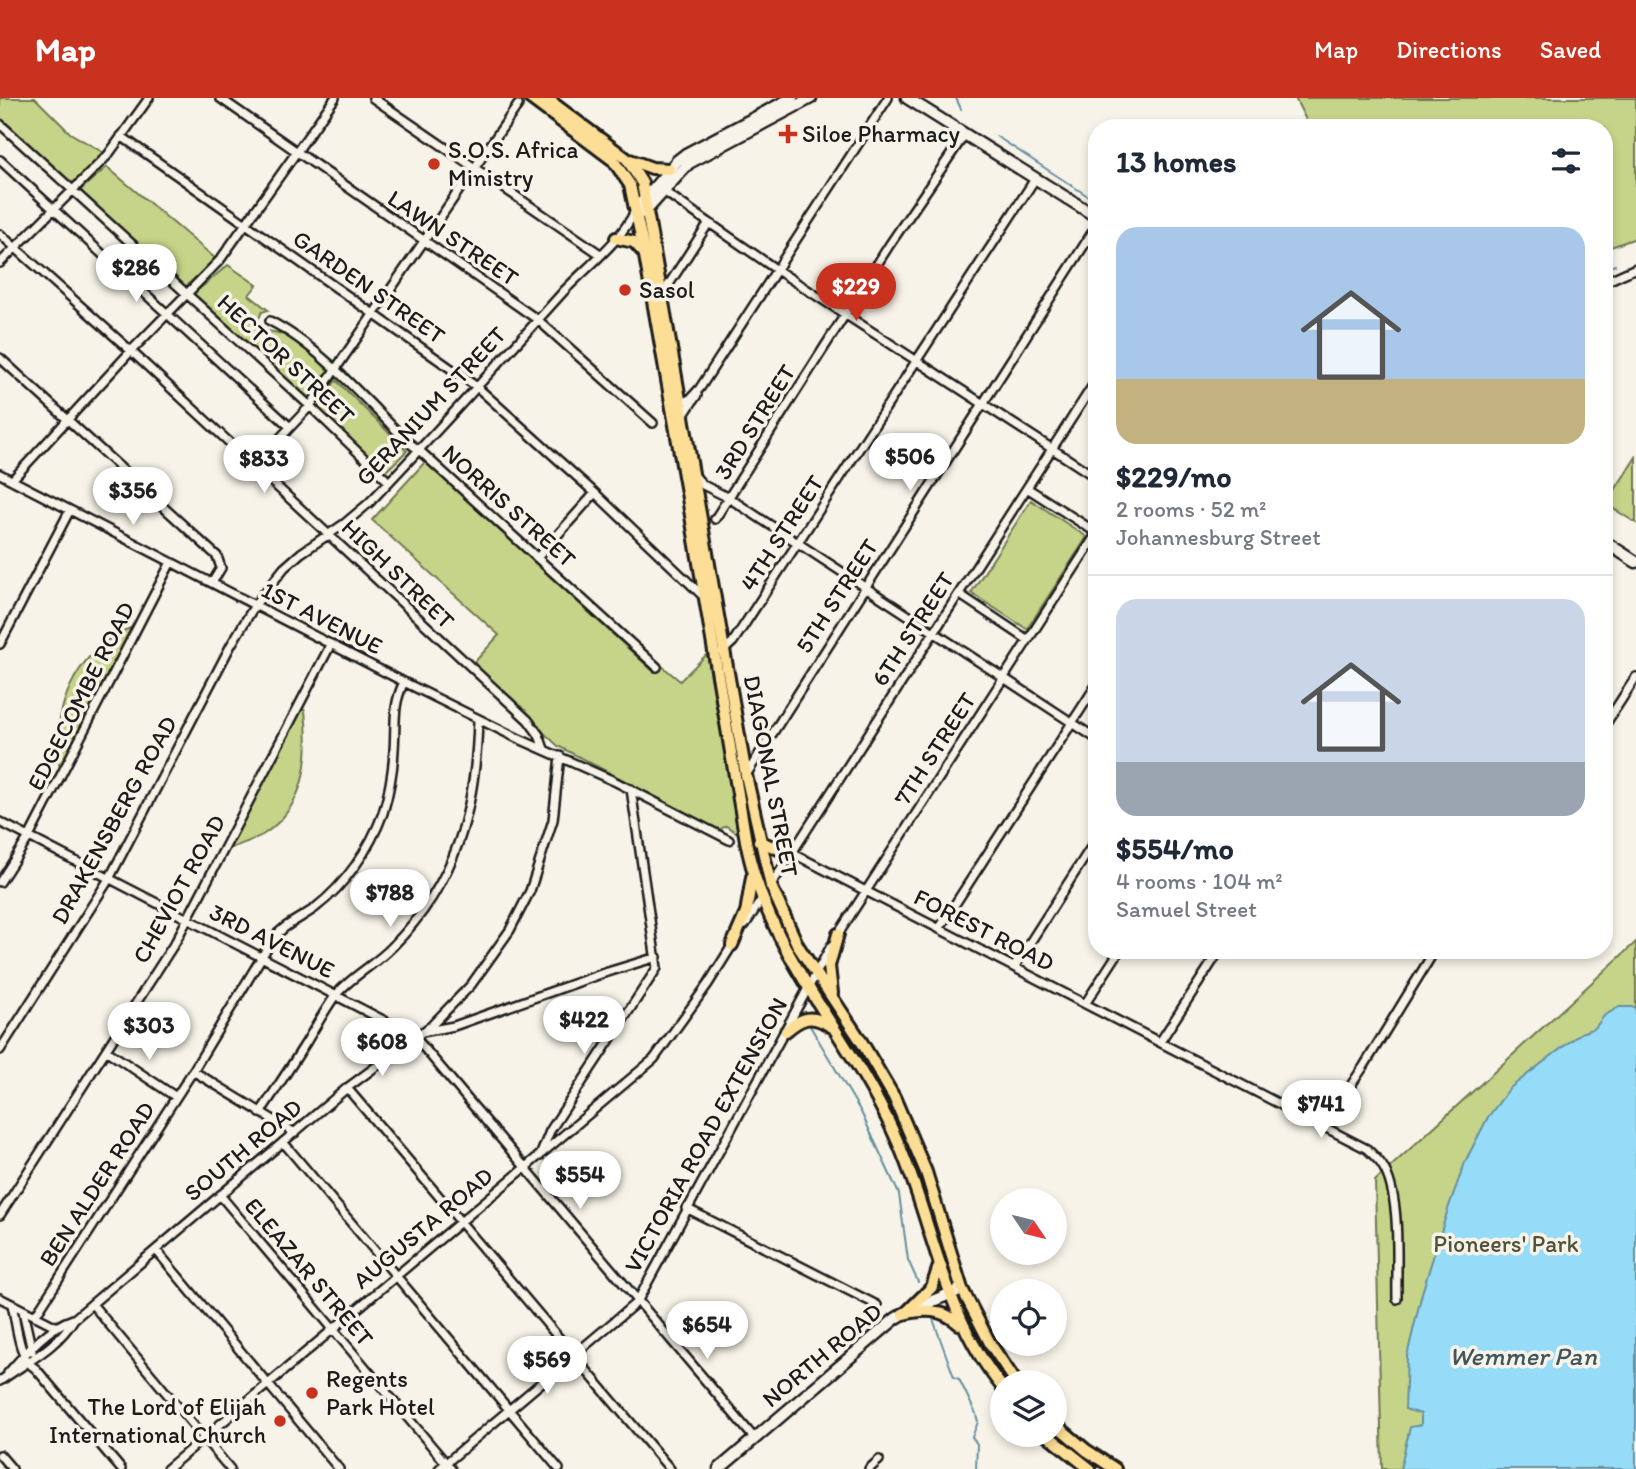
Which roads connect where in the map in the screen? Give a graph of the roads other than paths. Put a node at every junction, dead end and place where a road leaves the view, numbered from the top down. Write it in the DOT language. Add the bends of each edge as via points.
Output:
graph roads {
  1 [pos="149,98"];
  2 [pos="220,98"];
  3 [pos="335,98"];
  4 [pos="373,98"];
  5 [pos="530,98"];
  6 [pos="546,98"];
  7 [pos="792,98"];
  8 [pos="811,98"];
  9 [pos="888,98"];
  10 [pos="907,98"];
  11 [pos="518,105"];
  12 [pos="0,124"];
  13 [pos="965,134"];
  14 [pos="121,136"];
  15 [pos="297,153"];
  16 [pos="627,159"];
  17 [pos="0,160"];
  18 [pos="473,169"];
  19 [pos="669,169"];
  20 [pos="1035,179"];
  21 [pos="659,188"];
  22 [pos="72,190"];
  23 [pos="647,203"];
  24 [pos="52,209"];
  25 [pos="1088,211"];
  26 [pos="634,218"];
  27 [pos="708,224"];
  28 [pos="246,225"];
  29 [pos="0,234"];
  30 [pos="616,238"];
  31 [pos="1088,239"];
  32 [pos="423,242"];
  33 [pos="14,247"];
  34 [pos="600,254"];
  35 [pos="645,256"];
  36 [pos="0,263"];
  37 [pos="1636,268"];
  38 [pos="777,270"];
  39 [pos="1613,278"];
  40 [pos="186,293"];
  41 [pos="662,295"];
  42 [pos="166,313"];
  43 [pos="373,313"];
  44 [pos="845,315"];
  45 [pos="538,320"];
  46 [pos="270,321"];
  47 [pos="131,351"];
  48 [pos="0,358"];
  49 [pos="916,360"];
  50 [pos="334,370"];
  51 [pos="477,387"];
  52 [pos="700,388"];
  53 [pos="1088,393"];
  54 [pos="676,404"];
  55 [pos="983,404"];
  56 [pos="310,406"];
  57 [pos="683,416"];
  58 [pos="68,418"];
  59 [pos="653,423"];
  60 [pos="290,426"];
  61 [pos="1052,449"];
  62 [pos="420,451"];
  63 [pos="254,466"];
  64 [pos="693,472"];
  65 [pos="1088,472"];
  66 [pos="0,474"];
  67 [pos="12,480"];
  68 [pos="389,482"];
  69 [pos="1027,488"];
  70 [pos="595,493"];
  71 [pos="729,498"];
  72 [pos="70,510"];
  73 [pos="715,519"];
  74 [pos="1088,527"];
  75 [pos="328,534"];
  76 [pos="799,544"];
  77 [pos="1088,547"];
  78 [pos="1613,547"];
  79 [pos="537,558"];
  80 [pos="172,562"];
  81 [pos="1636,562"];
  82 [pos="212,583"];
  83 [pos="866,588"];
  84 [pos="959,594"];
  85 [pos="705,598"];
  86 [pos="255,605"];
  87 [pos="934,632"];
  88 [pos="1028,640"];
  89 [pos="331,644"];
  90 [pos="0,645"];
  91 [pos="720,652"];
  92 [pos="657,667"];
  93 [pos="1636,677"];
  94 [pos="1004,678"];
  95 [pos="404,681"];
  96 [pos="1088,698"];
  97 [pos="1613,713"];
  98 [pos="478,719"];
  99 [pos="1072,723"];
  100 [pos="1088,733"];
  101 [pos="544,749"];
  102 [pos="560,756"];
  103 [pos="746,775"];
  104 [pos="631,789"];
  105 [pos="0,822"];
  106 [pos="29,837"];
  107 [pos="729,840"];
  108 [pos="759,841"];
  109 [pos="1088,852"];
  110 [pos="792,853"];
  111 [pos="752,872"];
  112 [pos="109,879"];
  113 [pos="0,882"];
  114 [pos="771,886"];
  115 [pos="865,892"];
  116 [pos="762,900"];
  117 [pos="188,919"];
  118 [pos="939,929"];
  119 [pos="838,934"];
  120 [pos="732,945"];
  121 [pos="657,957"];
  122 [pos="262,958"];
  123 [pos="1114,959"];
  124 [pos="1214,959"];
  125 [pos="1429,959"];
  126 [pos="1015,966"];
  127 [pos="816,974"];
  128 [pos="809,988"];
  129 [pos="336,995"];
  130 [pos="833,1001"];
  131 [pos="1085,1004"];
  132 [pos="835,1030"];
  133 [pos="786,1031"];
  134 [pos="422,1032"];
  135 [pos="414,1036"];
  136 [pos="1160,1042"];
  137 [pos="0,1050"];
  138 [pos="107,1051"];
  139 [pos="193,1071"];
  140 [pos="347,1088"];
  141 [pos="176,1097"];
  142 [pos="260,1112"];
  143 [pos="1324,1125"];
  144 [pos="295,1133"];
  145 [pos="283,1142"];
  146 [pos="540,1157"];
  147 [pos="525,1168"];
  148 [pos="220,1195"];
  149 [pos="686,1209"];
  150 [pos="0,1215"];
  151 [pos="461,1221"];
  152 [pos="156,1250"];
  153 [pos="939,1263"];
  154 [pos="395,1276"];
  155 [pos="962,1290"];
  156 [pos="949,1294"];
  157 [pos="0,1298"];
  158 [pos="1397,1299"];
  159 [pos="637,1302"];
  160 [pos="92,1304"];
  161 [pos="12,1305"];
  162 [pos="877,1305"];
  163 [pos="23,1311"];
  164 [pos="905,1313"];
  165 [pos="35,1316"];
  166 [pos="74,1319"];
  167 [pos="57,1327"];
  168 [pos="964,1328"];
  169 [pos="332,1329"];
  170 [pos="32,1349"];
  171 [pos="23,1356"];
  172 [pos="573,1356"];
  173 [pos="36,1358"];
  174 [pos="28,1364"];
  175 [pos="36,1369"];
  176 [pos="990,1370"];
  177 [pos="1008,1370"];
  178 [pos="2,1380"];
  179 [pos="267,1384"];
  180 [pos="510,1410"];
  181 [pos="1067,1434"];
  182 [pos="203,1437"];
  183 [pos="755,1439"];
  184 [pos="1062,1447"];
  185 [pos="0,1455"];
  186 [pos="879,1460"];
  187 [pos="448,1466"];
  188 [pos="12,1469"];
  189 [pos="121,1469"];
  190 [pos="167,1469"];
  191 [pos="230,1469"];
  192 [pos="339,1469"];
  193 [pos="439,1469"];
  194 [pos="559,1469"];
  195 [pos="670,1469"];
  196 [pos="719,1469"];
  197 [pos="869,1469"];
  198 [pos="1090,1469"];
  199 [pos="1115,1469"];
  1 -- 14 [label="street"];
  2 -- 15 [label="street, LAWN STREET"];
  3 -- 15 [label="street"];
  4 -- 18 [label="street"];
  5 -- 26 [label="main road, DIAGONAL STREET" via="613,160 630,185"];
  6 -- 16 [label="main road"];
  7 -- 19 [label="main road, GERANIUM STREET" via="696,147"];
  8 -- 21 [label="main road, GERANIUM STREET" via="695,160"];
  9 -- 38 [label="street"];
  10 -- 13 [label="main road"];
  11 -- 18 [label="street"];
  12 -- 22 [label="street, HECTOR STREET"];
  13 -- 20 [label="main road"];
  13 -- 44 [label="street, 3RD STREET"];
  14 -- 22 [label="street"];
  14 -- 28 [label="street, GARDEN STREET"];
  15 -- 28 [label="street"];
  15 -- 32 [label="street, LAWN STREET"];
  16 -- 19 [label="main road"];
  16 -- 23 [label="main road, DIAGONAL STREET" via="640,179"];
  17 -- 24 [label="street"];
  18 -- 32 [label="street"];
  18 -- 34 [label="street"];
  19 -- 21 [label="main road, GERANIUM STREET"];
  20 -- 25 [label="main road"];
  20 -- 49 [label="street, 4TH STREET"];
  21 -- 23 [label="main road, GERANIUM STREET"];
  21 -- 27 [label="street"];
  22 -- 24 [label="street"];
  22 -- 40 [label="street, HECTOR STREET"];
  23 -- 26 [label="main road, GERANIUM STREET"];
  23 -- 41 [label="main road, DIAGONAL STREET"];
  24 -- 33 [label="street"];
  24 -- 42 [label="street"];
  26 -- 30 [label="street, GERANIUM STREET"];
  26 -- 35 [label="main road, DIAGONAL STREET"];
  27 -- 38 [label="street"];
  27 -- 41 [label="street"];
  28 -- 40 [label="street" via="220,260"];
  28 -- 43 [label="street, GARDEN STREET"];
  29 -- 33 [label="street, HIGH STREET"];
  30 -- 34 [label="street, GERANIUM STREET"];
  30 -- 35 [label="main road" via="634,242"];
  31 -- 55 [label="street, 5TH STREET"];
  32 -- 43 [label="street"];
  32 -- 45 [label="street, LAWN STREET"];
  33 -- 36 [label="street"];
  33 -- 47 [label="street, HIGH STREET"];
  34 -- 45 [label="street, GERANIUM STREET"];
  35 -- 54 [label="main road, DIAGONAL STREET"];
  37 -- 39 [label="street"];
  38 -- 44 [label="street"];
  38 -- 52 [label="street"];
  40 -- 42 [label="street"];
  40 -- 56 [label="street, HECTOR STREET"];
  41 -- 54 [label="main road, DIAGONAL STREET"];
  42 -- 47 [label="street"];
  42 -- 60 [label="street"];
  43 -- 50 [label="street"];
  43 -- 51 [label="street, GARDEN STREET"];
  44 -- 49 [label="street"];
  44 -- 71 [label="street, 3RD STREET"];
  45 -- 51 [label="street, GERANIUM STREET"];
  45 -- 59 [label="street, LAWN STREET"];
  46 -- 50 [label="street, NORRIS STREET"];
  47 -- 58 [label="street"];
  47 -- 63 [label="street, HIGH STREET"];
  48 -- 58 [label="street"];
  49 -- 55 [label="street"];
  49 -- 76 [label="street, 4TH STREET"];
  50 -- 56 [label="street"];
  50 -- 62 [label="street, NORRIS STREET"];
  51 -- 62 [label="street, GERANIUM STREET"];
  51 -- 70 [label="street, GARDEN STREET"];
  52 -- 54 [label="street" via="690,399"];
  52 -- 57 [label="street"];
  53 -- 61 [label="street, 6TH STREET"];
  54 -- 57 [label="main road, DIAGONAL STREET"];
  54 -- 85 [label="main road, DIAGONAL STREET"];
  55 -- 61 [label="street"];
  55 -- 83 [label="street, 5TH STREET"];
  56 -- 60 [label="street"];
  56 -- 68 [label="street, HECTOR STREET"];
  57 -- 64 [label="main road, DIAGONAL STREET"];
  58 -- 67 [label="street"];
  58 -- 82 [label="street" via="217,556 221,568"];
  60 -- 63 [label="street"];
  61 -- 65 [label="street"];
  61 -- 69 [label="street, 6TH STREET"];
  62 -- 68 [label="street, GERANIUM STREET"];
  62 -- 79 [label="street, NORRIS STREET"];
  63 -- 75 [label="street, HIGH STREET"];
  64 -- 71 [label="street" via="703,485"];
  64 -- 91 [label="main road, DIAGONAL STREET"];
  66 -- 67 [label="street, 1ST AVENUE"];
  67 -- 72 [label="street, 1ST AVENUE"];
  68 -- 75 [label="street, GERANIUM STREET" via="364,509"];
  69 -- 74 [label="street"];
  69 -- 84 [label="street, 6TH STREET"];
  70 -- 79 [label="street"];
  70 -- 85 [label="street, GARDEN STREET"];
  71 -- 73 [label="street, 3RD STREET"];
  71 -- 76 [label="street"];
  72 -- 80 [label="street, 1ST AVENUE"];
  72 -- 90 [label="street"];
  75 -- 86 [label="street, GERANIUM STREET" via="284,568"];
  75 -- 101 [label="street, HIGH STREET" via="528,720"];
  76 -- 83 [label="street"];
  76 -- 91 [label="street, 4TH STREET"];
  77 -- 88 [label="street, 7TH STREET"];
  78 -- 81 [label="main road"];
  79 -- 92 [label="street, NORRIS STREET"];
  80 -- 82 [label="street, 1ST AVENUE"];
  80 -- 106 [label="street, EDGECOMBE ROAD"];
  82 -- 86 [label="street, 1ST AVENUE"];
  83 -- 87 [label="street"];
  83 -- 103 [label="street, 5TH STREET"];
  84 -- 87 [label="street, 6TH STREET"];
  84 -- 88 [label="street"];
  85 -- 91 [label="main road, DIAGONAL STREET"];
  86 -- 89 [label="street, 1ST AVENUE"];
  86 -- 112 [label="street, DRAKENSBERG ROAD"];
  87 -- 94 [label="street"];
  87 -- 110 [label="street, 6TH STREET"];
  88 -- 94 [label="street, 7TH STREET"];
  89 -- 95 [label="street, 1ST AVENUE"];
  89 -- 117 [label="street, CHEVIOT ROAD"];
  91 -- 103 [label="main road, DIAGONAL STREET"];
  91 -- 111 [label="main road, DIAGONAL STREET"];
  93 -- 97 [label="street"];
  94 -- 99 [label="street"];
  94 -- 115 [label="street, 7TH STREET"];
  95 -- 98 [label="street, 1ST AVENUE"];
  95 -- 122 [label="street, BEN ALDER ROAD" via="395,703 391,783 370,842 331,893 278,933"];
  96 -- 99 [label="street"];
  98 -- 101 [label="street, 1ST AVENUE"];
  98 -- 129 [label="street" via="475,784 449,870 412,926"];
  99 -- 100 [label="street"];
  99 -- 118 [label="street"];
  101 -- 102 [label="street, 1ST AVENUE"];
  102 -- 104 [label="street, 1ST AVENUE"];
  102 -- 134 [label="street, SOUTH ROAD" via="553,820 519,914 476,979"];
  103 -- 108 [label="main road, DIAGONAL STREET"];
  104 -- 107 [label="street, 1ST AVENUE"];
  104 -- 121 [label="street"];
  105 -- 106 [label="street, 3RD AVENUE"];
  106 -- 112 [label="street, 3RD AVENUE"];
  106 -- 113 [label="street, EDGECOMBE ROAD"];
  108 -- 110 [label="main road"];
  108 -- 114 [label="main road, DIAGONAL STREET"];
  109 -- 126 [label="street"];
  110 -- 114 [label="street, 6TH STREET"];
  110 -- 115 [label="street, FOREST ROAD"];
  111 -- 116 [label="main road, DIAGONAL STREET"];
  111 -- 120 [label="main road" via="746,912"];
  112 -- 117 [label="street, 3RD AVENUE"];
  112 -- 137 [label="street, DRAKENSBERG ROAD"];
  114 -- 116 [label="street, 6TH STREET"];
  114 -- 127 [label="main road, DIAGONAL STREET"];
  115 -- 118 [label="street, FOREST ROAD"];
  115 -- 119 [label="street, 7TH STREET"];
  116 -- 120 [label="street, AUGUSTA ROAD"];
  116 -- 128 [label="main road, DIAGONAL STREET" via="783,947"];
  117 -- 122 [label="street, 3RD AVENUE"];
  117 -- 138 [label="street, CHEVIOT ROAD"];
  118 -- 126 [label="street, FOREST ROAD"];
  119 -- 127 [label="street, 7TH STREET"];
  119 -- 130 [label="main road" via="829,974"];
  120 -- 146 [label="street, AUGUSTA ROAD" via="654,1059"];
  121 -- 134 [label="street" via="454,1026"];
  121 -- 146 [label="street" via="653,976 550,1131"];
  122 -- 129 [label="street, 3RD AVENUE"];
  122 -- 139 [label="street, BEN ALDER ROAD"];
  123 -- 131 [label="street"];
  124 -- 136 [label="street"];
  125 -- 143 [label="street"];
  126 -- 131 [label="street, FOREST ROAD"];
  127 -- 128 [label="street, 7TH STREET"];
  127 -- 130 [label="main road, DIAGONAL STREET"];
  128 -- 132 [label="main road, DIAGONAL STREET"];
  128 -- 133 [label="street, VICTORIA ROAD EXTENSION"];
  129 -- 135 [label="street, 3RD AVENUE"];
  129 -- 142 [label="street"];
  130 -- 155 [label="main road, DIAGONAL STREET" via="880,1073 910,1132"];
  131 -- 136 [label="street, FOREST ROAD"];
  132 -- 133 [label="main road" via="807,1017"];
  132 -- 153 [label="main road, DIAGONAL STREET" via="899,1143"];
  133 -- 149 [label="street, VICTORIA ROAD EXTENSION"];
  134 -- 135 [label="street, SOUTH ROAD"];
  135 -- 140 [label="street, SOUTH ROAD"];
  135 -- 147 [label="street"];
  136 -- 143 [label="street, FOREST ROAD"];
  138 -- 141 [label="street"];
  138 -- 150 [label="street, CHEVIOT ROAD"];
  139 -- 141 [label="street, BEN ALDER ROAD"];
  139 -- 142 [label="street"];
  140 -- 144 [label="street, SOUTH ROAD"];
  140 -- 151 [label="street"];
  141 -- 165 [label="street, BEN ALDER ROAD"];
  142 -- 144 [label="street"];
  143 -- 158 [label="street, FOREST ROAD" via="1367,1149 1389,1177 1395,1207"];
  144 -- 145 [label="street, SOUTH ROAD"];
  145 -- 148 [label="street, SOUTH ROAD"];
  145 -- 154 [label="street"];
  146 -- 147 [label="street, AUGUSTA ROAD"];
  147 -- 151 [label="street, AUGUSTA ROAD"];
  147 -- 159 [label="street"];
  148 -- 152 [label="street, SOUTH ROAD"];
  148 -- 169 [label="street, ELEAZAR STREET"];
  149 -- 159 [label="street, VICTORIA ROAD EXTENSION"];
  149 -- 162 [label="street"];
  151 -- 154 [label="street, AUGUSTA ROAD"];
  151 -- 172 [label="street"];
  152 -- 160 [label="street, SOUTH ROAD"];
  152 -- 179 [label="street"];
  153 -- 156 [label="main road, DIAGONAL STREET"];
  153 -- 164 [label="main road" via="932,1287"];
  154 -- 169 [label="street, AUGUSTA ROAD"];
  154 -- 180 [label="street"];
  155 -- 156 [label="main road, NORTH ROAD"];
  155 -- 177 [label="main road, DIAGONAL STREET"];
  156 -- 164 [label="main road, NORTH ROAD"];
  156 -- 168 [label="main road, DIAGONAL STREET"];
  157 -- 161 [label="street"];
  159 -- 172 [label="street"];
  159 -- 183 [label="street"];
  160 -- 166 [label="street, SOUTH ROAD"];
  160 -- 182 [label="street"];
  161 -- 163 [label="street"];
  161 -- 171 [label="street"];
  163 -- 165 [label="street"];
  163 -- 170 [label="street"];
  164 -- 168 [label="main road" via="935,1310"];
  164 -- 183 [label="main road, NORTH ROAD"];
  165 -- 167 [label="street"];
  166 -- 167 [label="street, SOUTH ROAD"];
  166 -- 173 [label="street, SOUTH ROAD"];
  167 -- 170 [label="street, SOUTH ROAD"];
  168 -- 176 [label="main road, DIAGONAL STREET"];
  169 -- 179 [label="street, AUGUSTA ROAD"];
  169 -- 187 [label="street, ELEAZAR STREET"];
  170 -- 171 [label="street, SOUTH ROAD"];
  170 -- 173 [label="street"];
  171 -- 174 [label="street"];
  171 -- 178 [label="street, SOUTH ROAD"];
  172 -- 180 [label="street"];
  172 -- 195 [label="street"];
  173 -- 174 [label="street, SOUTH ROAD"];
  173 -- 175 [label="street"];
  174 -- 175 [label="street"];
  174 -- 178 [label="street, SOUTH ROAD"];
  175 -- 189 [label="street"];
  179 -- 182 [label="street, AUGUSTA ROAD"];
  179 -- 192 [label="street"];
  180 -- 187 [label="street"];
  180 -- 194 [label="street"];
  181 -- 199 [label="main road"];
  182 -- 190 [label="street, AUGUSTA ROAD"];
  182 -- 191 [label="street"];
  183 -- 196 [label="main road, NORTH ROAD"];
  184 -- 198 [label="main road"];
  185 -- 188 [label="street"];
  186 -- 197 [label="street"];
  187 -- 193 [label="street"];
}
